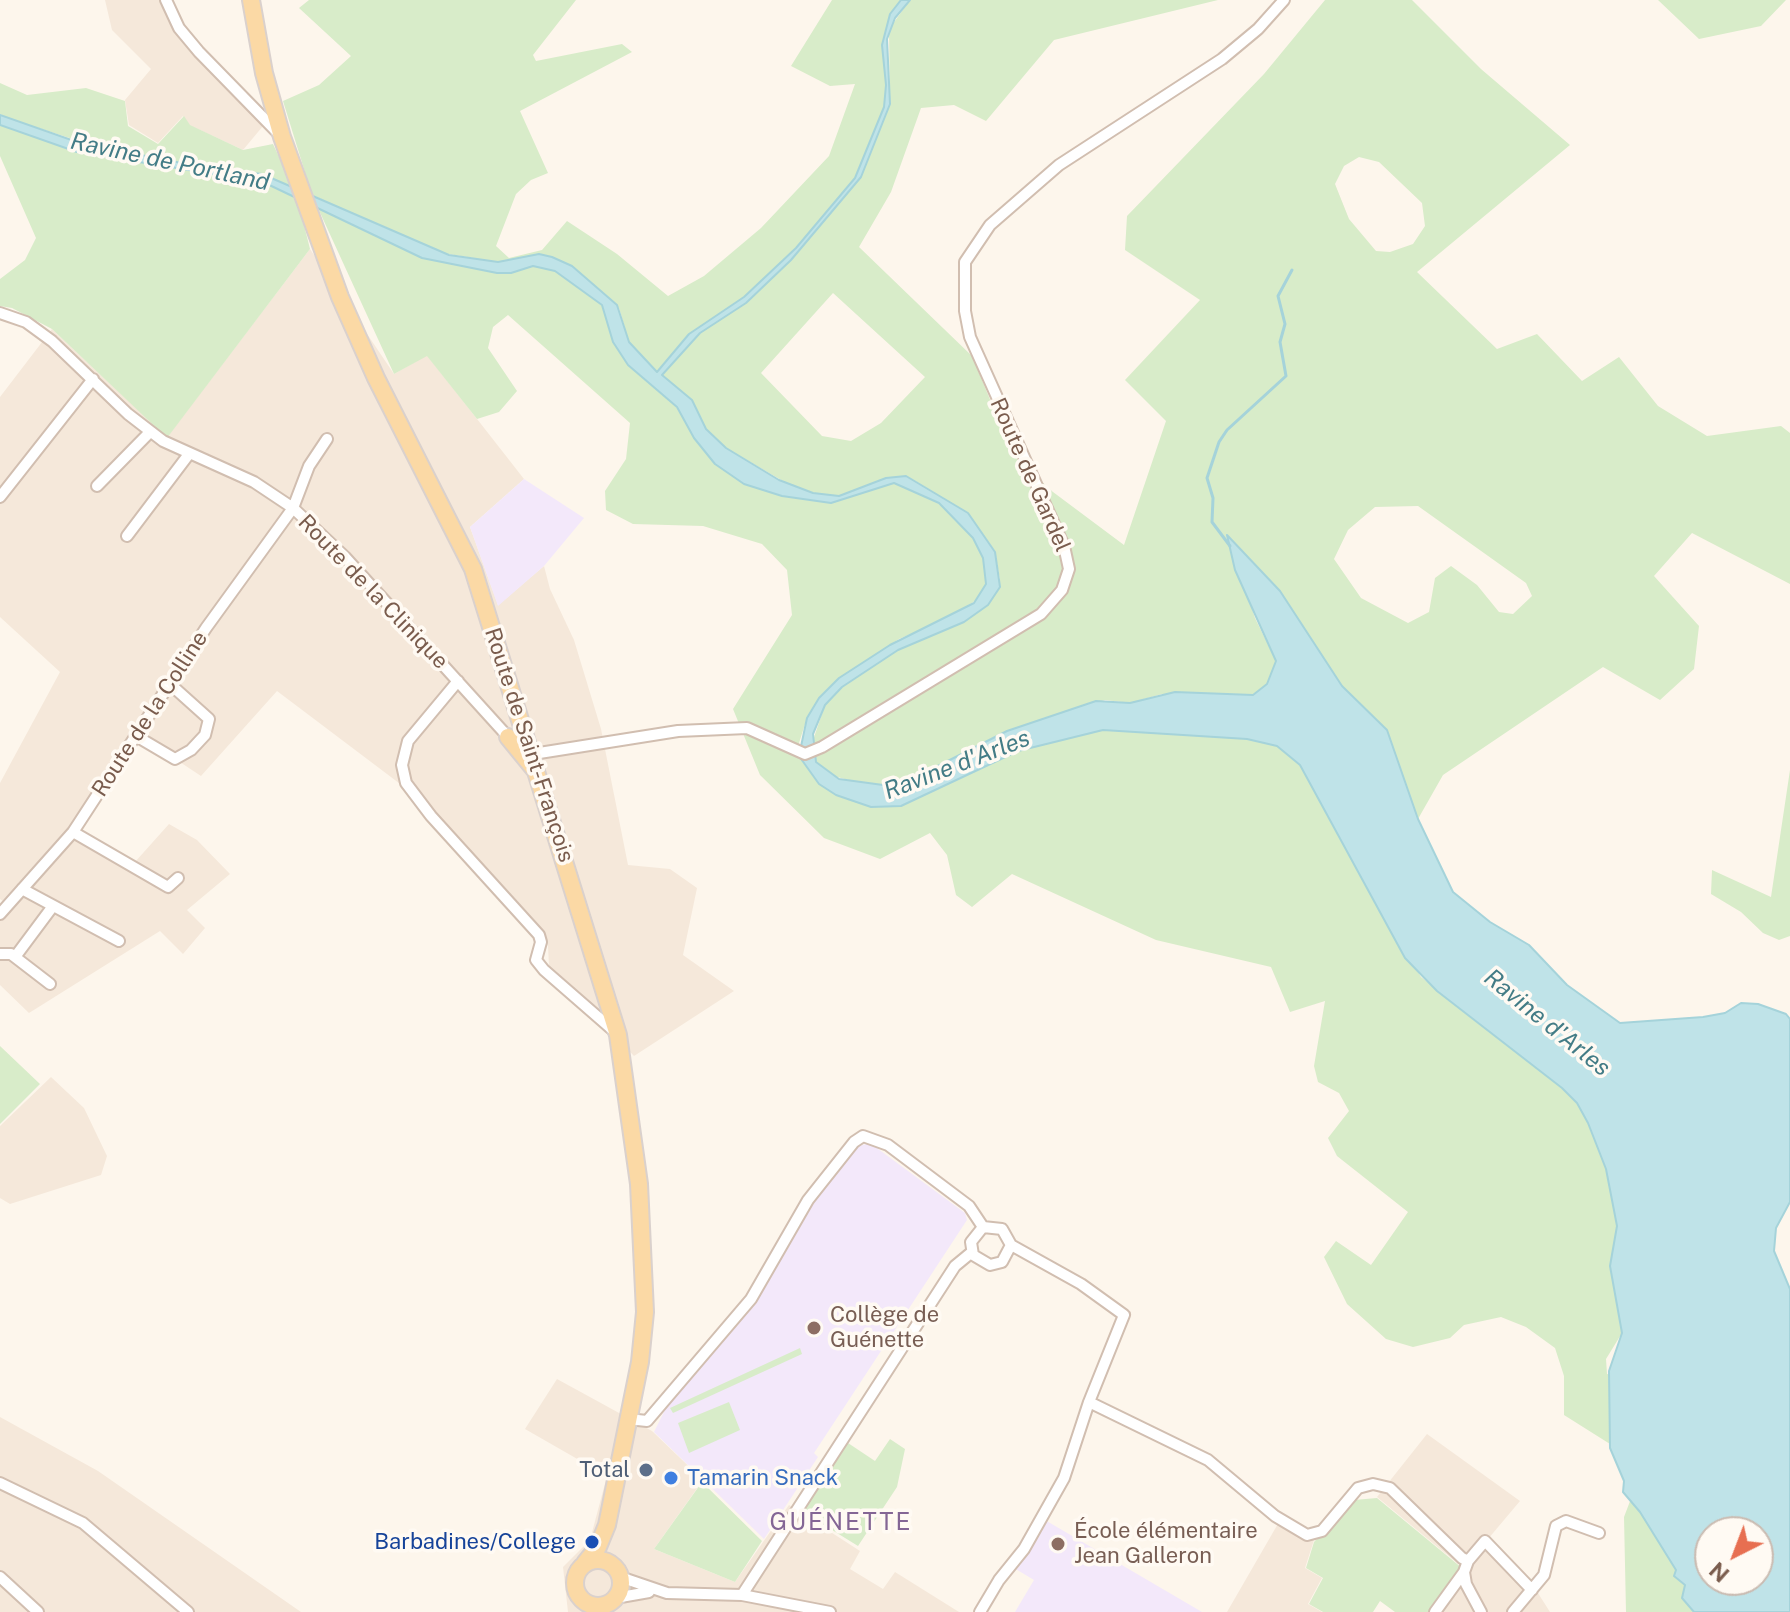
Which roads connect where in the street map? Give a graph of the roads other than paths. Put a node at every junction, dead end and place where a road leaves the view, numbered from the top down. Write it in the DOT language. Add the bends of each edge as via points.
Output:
graph roads {
  1 [pos="166,0"];
  2 [pos="251,0"];
  3 [pos="1284,0"];
  4 [pos="282,137"];
  5 [pos="0,313"];
  6 [pos="93,379"];
  7 [pos="150,432"];
  8 [pos="327,439"];
  9 [pos="189,454"];
  10 [pos="97,486"];
  11 [pos="0,497"];
  12 [pos="293,508"];
  13 [pos="127,536"];
  14 [pos="458,681"];
  15 [pos="170,684"];
  16 [pos="519,713"];
  17 [pos="504,732"];
  18 [pos="136,736"];
  19 [pos="530,746"];
  20 [pos="539,775"];
  21 [pos="73,832"];
  22 [pos="178,878"];
  23 [pos="22,889"];
  24 [pos="53,906"];
  25 [pos="0,914"];
  26 [pos="119,941"];
  27 [pos="0,954"];
  28 [pos="15,957"];
  29 [pos="50,984"];
  30 [pos="618,1035"];
  31 [pos="983,1227"];
  32 [pos="1011,1245"];
  33 [pos="972,1252"];
  34 [pos="1089,1402"];
  35 [pos="628,1419"];
  36 [pos="0,1483"];
  37 [pos="607,1525"];
  38 [pos="1599,1533"];
  39 [pos="585,1563"];
  40 [pos="1466,1566"];
  41 [pos="616,1571"];
  42 [pos="0,1577"];
  43 [pos="1532,1590"];
  44 [pos="655,1591"];
  45 [pos="742,1595"];
  46 [pos="581,1604"];
  47 [pos="605,1605"];
  48 [pos="38,1612"];
  49 [pos="188,1612"];
  50 [pos="830,1612"];
  51 [pos="980,1612"];
  52 [pos="1435,1612"];
  53 [pos="1481,1612"];
  54 [pos="1513,1612"];
  1 -- 4 [label="street" via="179,28 199,52"];
  2 -- 4 [label="main road, Route de Saint-François"];
  3 -- 19 [label="street, Route de Gardel" via="1222,59 1059,165 990,225 965,262 970,337 1064,546 1069,569 1062,590 1041,614 815,751 798,753 747,728"];
  4 -- 16 [label="main road, Route de Saint-François" via="340,297 473,569"];
  5 -- 6 [label="street, Route de la Clinique" via="34,327"];
  6 -- 7 [label="street, Route de la Clinique"];
  6 -- 11 [label="street"];
  7 -- 9 [label="street, Route de la Clinique"];
  7 -- 10 [label="street"];
  8 -- 12 [label="street, Route de la Colline" via="309,466"];
  9 -- 12 [label="street, Route de la Clinique" via="254,482"];
  9 -- 13 [label="street"];
  12 -- 14 [label="street, Route de la Clinique" via="331,542"];
  12 -- 15 [label="street, Route de la Colline"];
  14 -- 17 [label="street, Route de la Clinique"];
  14 -- 30 [label="street" via="408,741 402,765 406,783 539,935 536,960 544,970"];
  15 -- 18 [label="street, Route de la Colline"];
  15 -- 18 [label="street" via="209,719 205,735 175,759"];
  16 -- 17 [label="main road"];
  16 -- 19 [label="main road, Route de Saint-François"];
  17 -- 19 [label="street, Route de la Clinique"];
  17 -- 20 [label="main road"];
  18 -- 21 [label="street, Route de la Colline"];
  19 -- 20 [label="main road, Route de Saint-François"];
  20 -- 30 [label="main road, Route de Saint-François"];
  21 -- 22 [label="street" via="168,887"];
  21 -- 23 [label="street, Route de la Colline"];
  23 -- 24 [label="street"];
  23 -- 25 [label="street, Route de la Colline"];
  24 -- 26 [label="street"];
  24 -- 28 [label="street"];
  27 -- 28 [label="street"];
  28 -- 29 [label="street"];
  30 -- 35 [label="main road, Route de Saint-François" via="631,1109 645,1270 640,1362"];
  31 -- 32 [label="street" via="1002,1229"];
  31 -- 33 [label="street" via="973,1236"];
  31 -- 35 [label="street" via="969,1206 888,1145 863,1136 808,1200 751,1299 647,1421"];
  32 -- 33 [label="street" via="996,1265 983,1264"];
  32 -- 34 [label="street" via="1124,1315"];
  33 -- 45 [label="street" via="955,1266"];
  34 -- 40 [label="street" via="1208,1460 1275,1516 1307,1535 1322,1531 1358,1488 1390,1488"];
  34 -- 51 [label="street" via="1064,1478"];
  35 -- 37 [label="main road, Route de Saint-François"];
  36 -- 49 [label="street" via="83,1523"];
  37 -- 39 [label="main road, Route de Saint-François"];
  37 -- 41 [label="main road, Route de Saint-François"];
  38 -- 43 [label="street" via="1566,1521 1556,1526 1544,1575"];
  39 -- 41 [label="main road" via="599,1560"];
  39 -- 46 [label="main road" via="576,1575"];
  40 -- 43 [label="street" via="1485,1541"];
  40 -- 52 [label="street"];
  40 -- 53 [label="street" via="1473,1601"];
  41 -- 44 [label="street"];
  41 -- 47 [label="main road"];
  42 -- 48 [label="street"];
  43 -- 54 [label="street"];
  44 -- 45 [label="street"];
  44 -- 47 [label="street"];
  45 -- 50 [label="street"];
  46 -- 47 [label="main road"];
}
